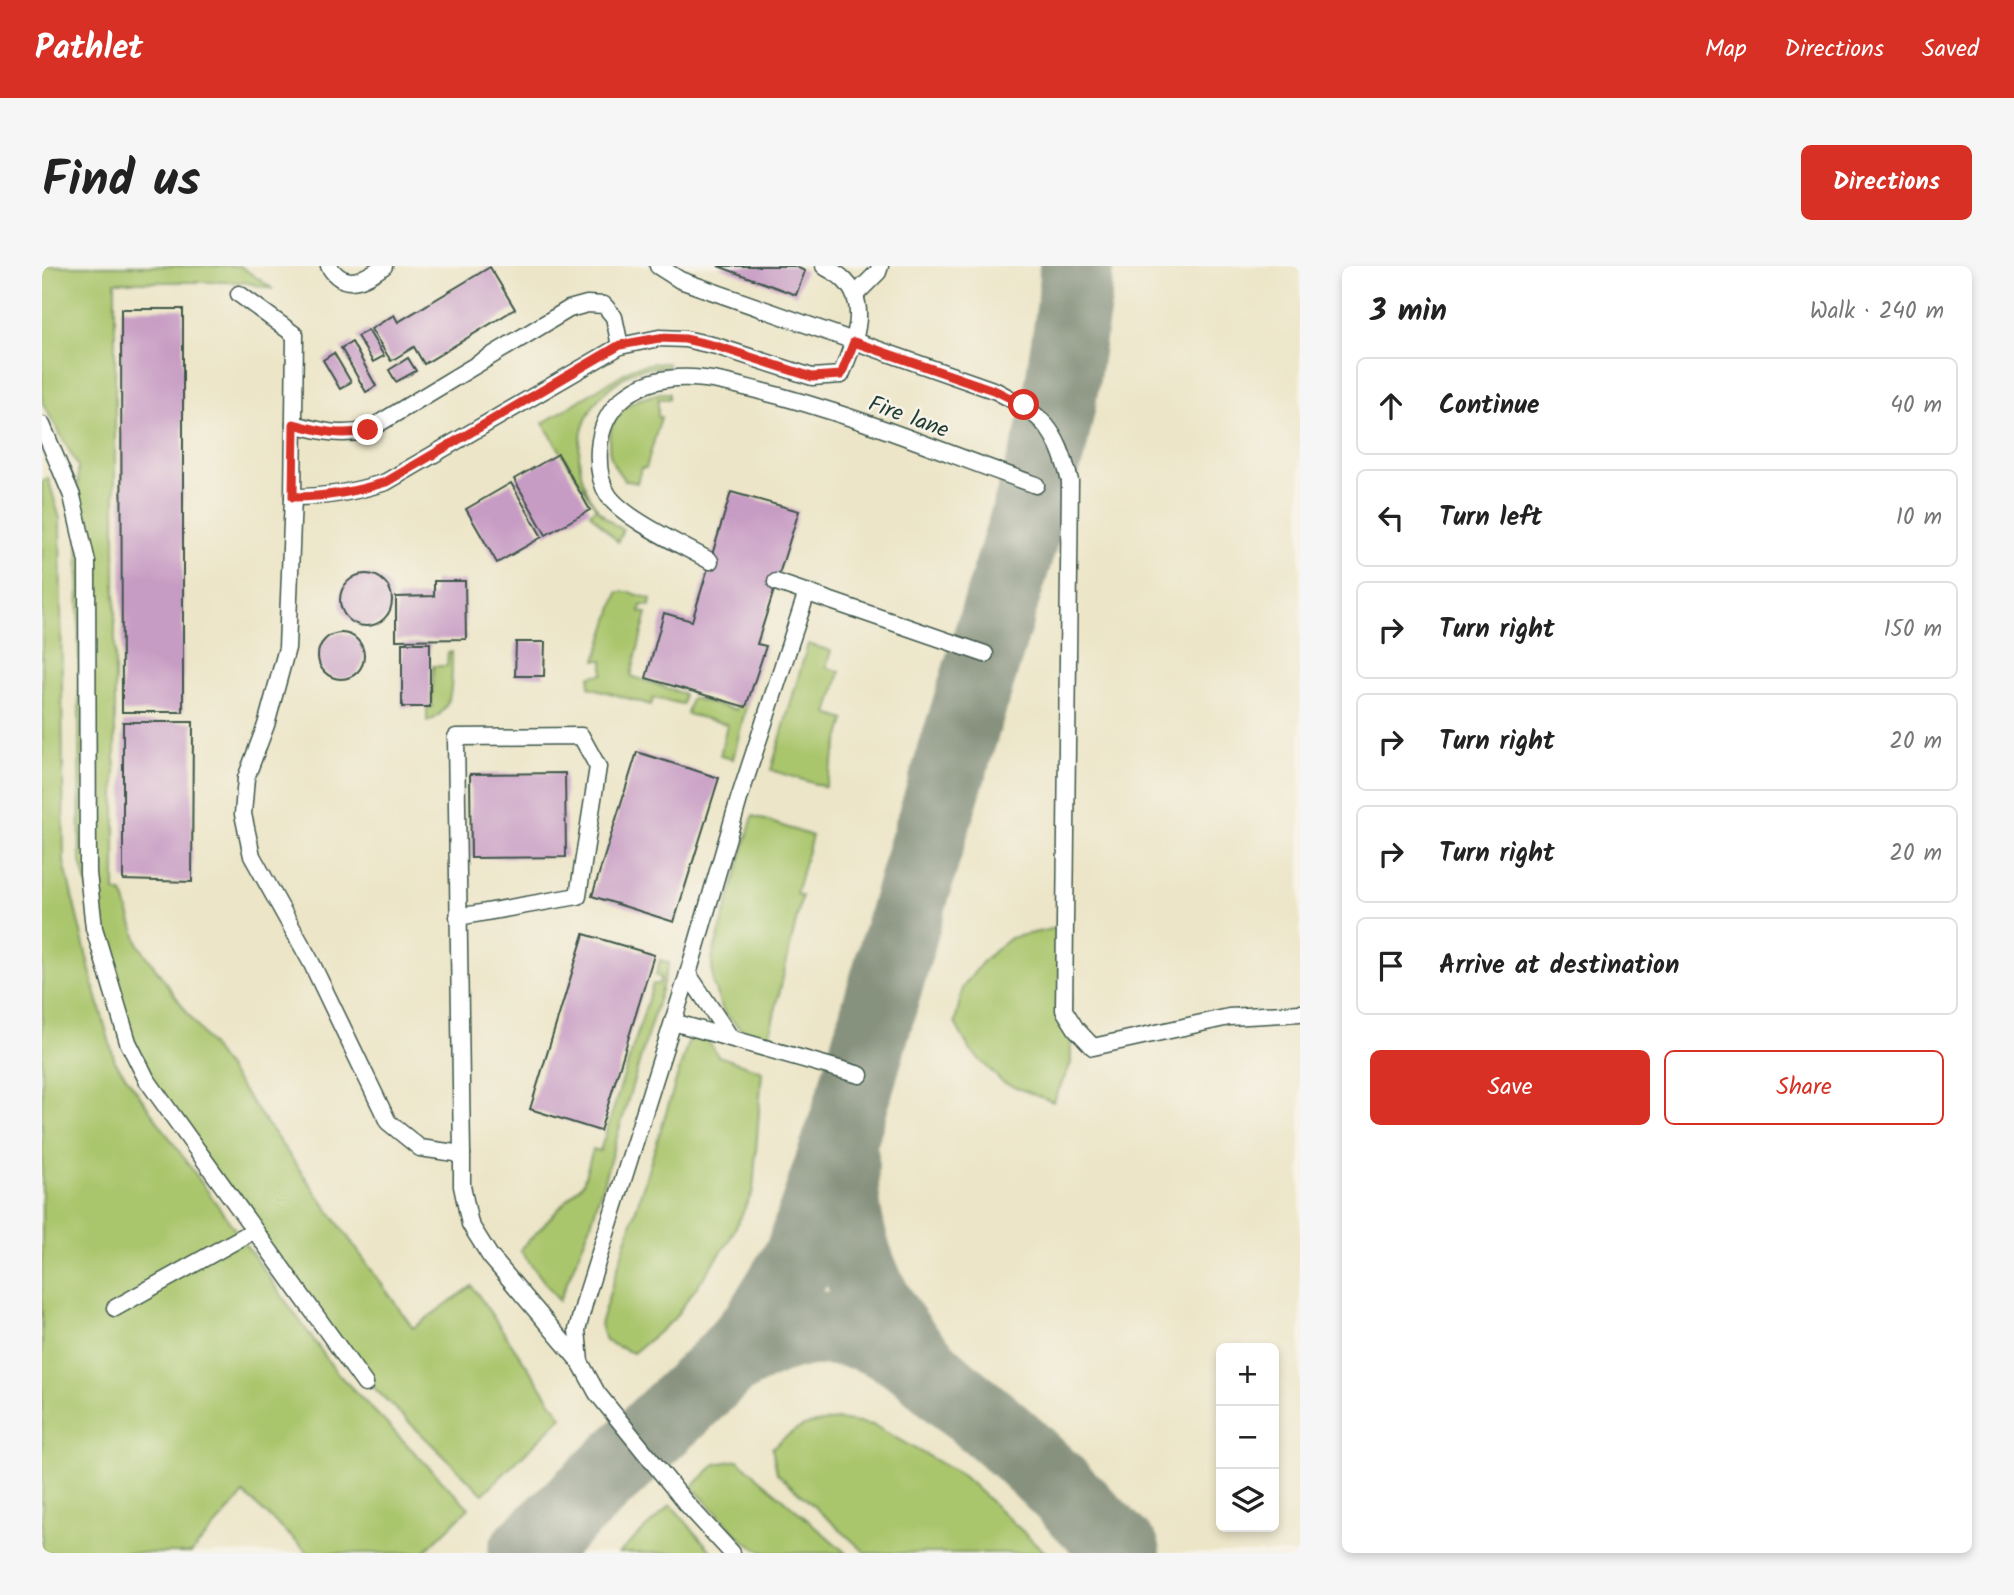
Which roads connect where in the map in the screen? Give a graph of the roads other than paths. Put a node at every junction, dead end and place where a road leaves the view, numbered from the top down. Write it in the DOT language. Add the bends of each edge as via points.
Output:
graph roads {
  1 [pos="328,266"];
  2 [pos="384,266"];
  3 [pos="658,266"];
  4 [pos="824,266"];
  5 [pos="880,266"];
  6 [pos="239,294"];
  7 [pos="855,295"];
  8 [pos="854,342"];
  9 [pos="620,345"];
  10 [pos="294,424"];
  11 [pos="42,425"];
  12 [pos="1036,485"];
  13 [pos="293,497"];
  14 [pos="710,561"];
  15 [pos="776,582"];
  16 [pos="807,592"];
  17 [pos="985,654"];
  18 [pos="458,918"];
  19 [pos="688,974"];
  20 [pos="1300,1013"];
  21 [pos="673,1022"];
  22 [pos="730,1037"];
  23 [pos="860,1075"];
  24 [pos="461,1154"];
  25 [pos="253,1231"];
  26 [pos="115,1308"];
  27 [pos="580,1362"];
  28 [pos="365,1384"];
  29 [pos="732,1553"];
  1 -- 2 [label="lane" via="339,279 349,282"];
  3 -- 8 [label="lane" via="680,280"];
  4 -- 7 [label="lane" via="843,278"];
  5 -- 7 [label="lane"];
  6 -- 10 [label="lane" via="295,335"];
  7 -- 8 [label="lane" via="859,318"];
  8 -- 9 [label="lane" via="841,375 812,377 685,339"];
  8 -- 20 [label="lane" via="1024,405 1045,423 1063,454 1070,481 1064,1010 1076,1029 1093,1047 1229,1017"];
  9 -- 10 [label="lane" via="614,317 604,305 587,304 569,309 368,430 334,435"];
  9 -- 13 [label="lane" via="386,482 350,493"];
  10 -- 13 [label="lane"];
  11 -- 25 [label="lane" via="72,496 87,562 88,873 94,928 128,1042 147,1080"];
  12 -- 14 [label="lane, Fire lane" via="799,400 716,380 677,378 639,386 613,407 600,439 601,478 609,496 629,515"];
  13 -- 24 [label="lane" via="287,648 246,778 243,814 252,856 311,962 388,1122 420,1148"];
  15 -- 16 [label="lane"];
  16 -- 17 [label="lane"];
  16 -- 19 [label="lane"];
  18 -- 18 [label="lane" via="456,737 581,736 598,767 578,896"];
  18 -- 24 [label="lane"];
  19 -- 21 [label="lane"];
  19 -- 22 [label="lane"];
  21 -- 22 [label="lane"];
  21 -- 27 [label="lane" via="586,1297 577,1330"];
  22 -- 23 [label="lane"];
  24 -- 27 [label="lane" via="470,1224 490,1256"];
  25 -- 26 [label="lane"];
  25 -- 28 [label="lane"];
  27 -- 29 [label="lane" via="597,1393"];
}
